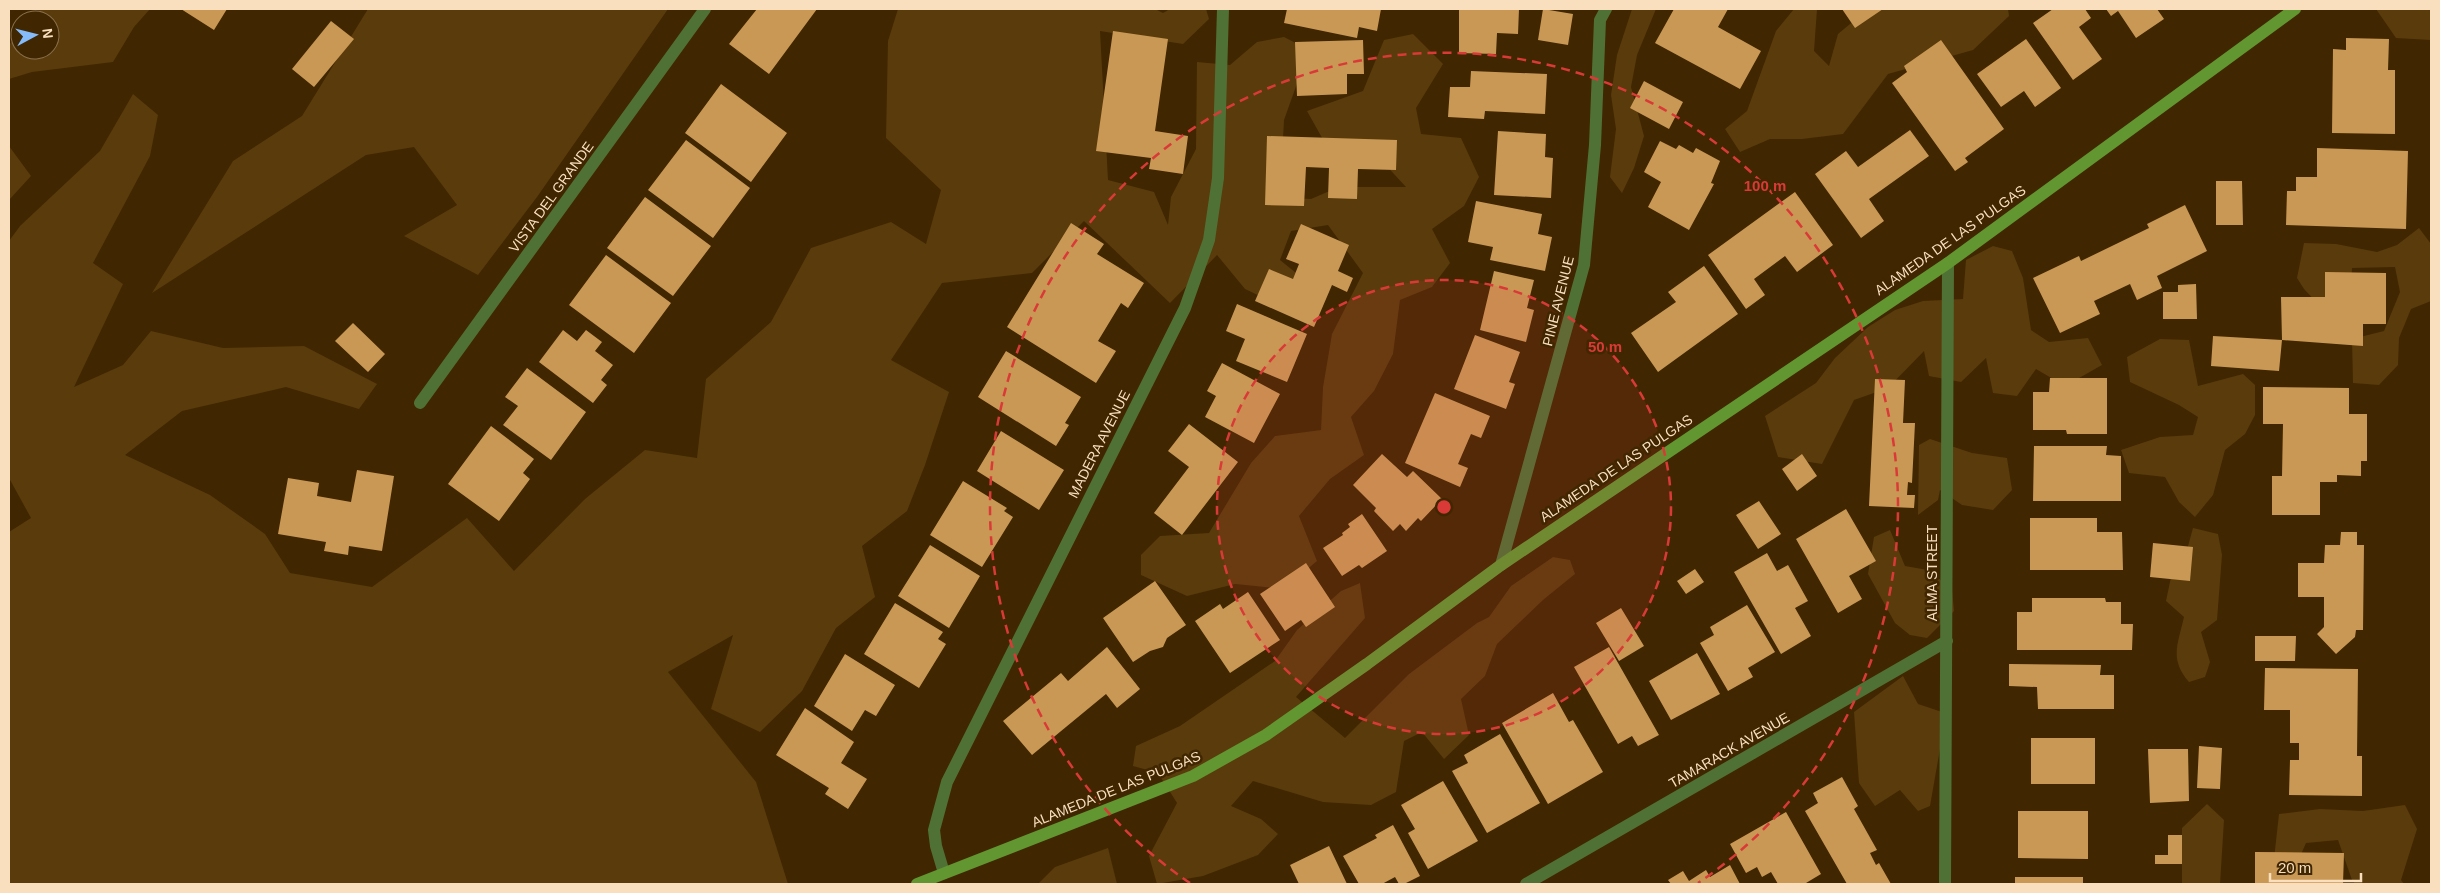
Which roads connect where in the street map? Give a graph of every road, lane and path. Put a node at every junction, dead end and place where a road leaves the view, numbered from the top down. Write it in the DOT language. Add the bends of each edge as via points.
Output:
graph roads {
  1 [pos="705,9"];
  2 [pos="1223,9"];
  3 [pos="1606,9"];
  4 [pos="2295,9"];
  5 [pos="1948,262"];
  6 [pos="420,403"];
  7 [pos="1501,565"];
  8 [pos="1947,641"];
  9 [pos="944,873"];
  10 [pos="917,884"];
  11 [pos="1526,884"];
  12 [pos="1945,884"];
  1 -- 6 [label="street, VISTA DEL GRANDE"];
  2 -- 9 [label="street, MADERA AVENUE" via="1218,178 1209,240 1185,308 947,782 934,830"];
  3 -- 7 [label="street, PINE AVENUE" via="1600,20 1595,145 1584,265"];
  4 -- 5 [label="main road, ALAMEDA DE LAS PULGAS"];
  5 -- 7 [label="main road, ALAMEDA DE LAS PULGAS"];
  5 -- 8 [label="street, ALMA STREET"];
  7 -- 9 [label="main road, ALAMEDA DE LAS PULGAS" via="1266,735 1194,776"];
  8 -- 11 [label="street, TAMARACK AVENUE"];
  8 -- 12 [label="street, ALMA STREET"];
  9 -- 10 [label="main road, ALAMEDA DE LAS PULGAS"];
}
